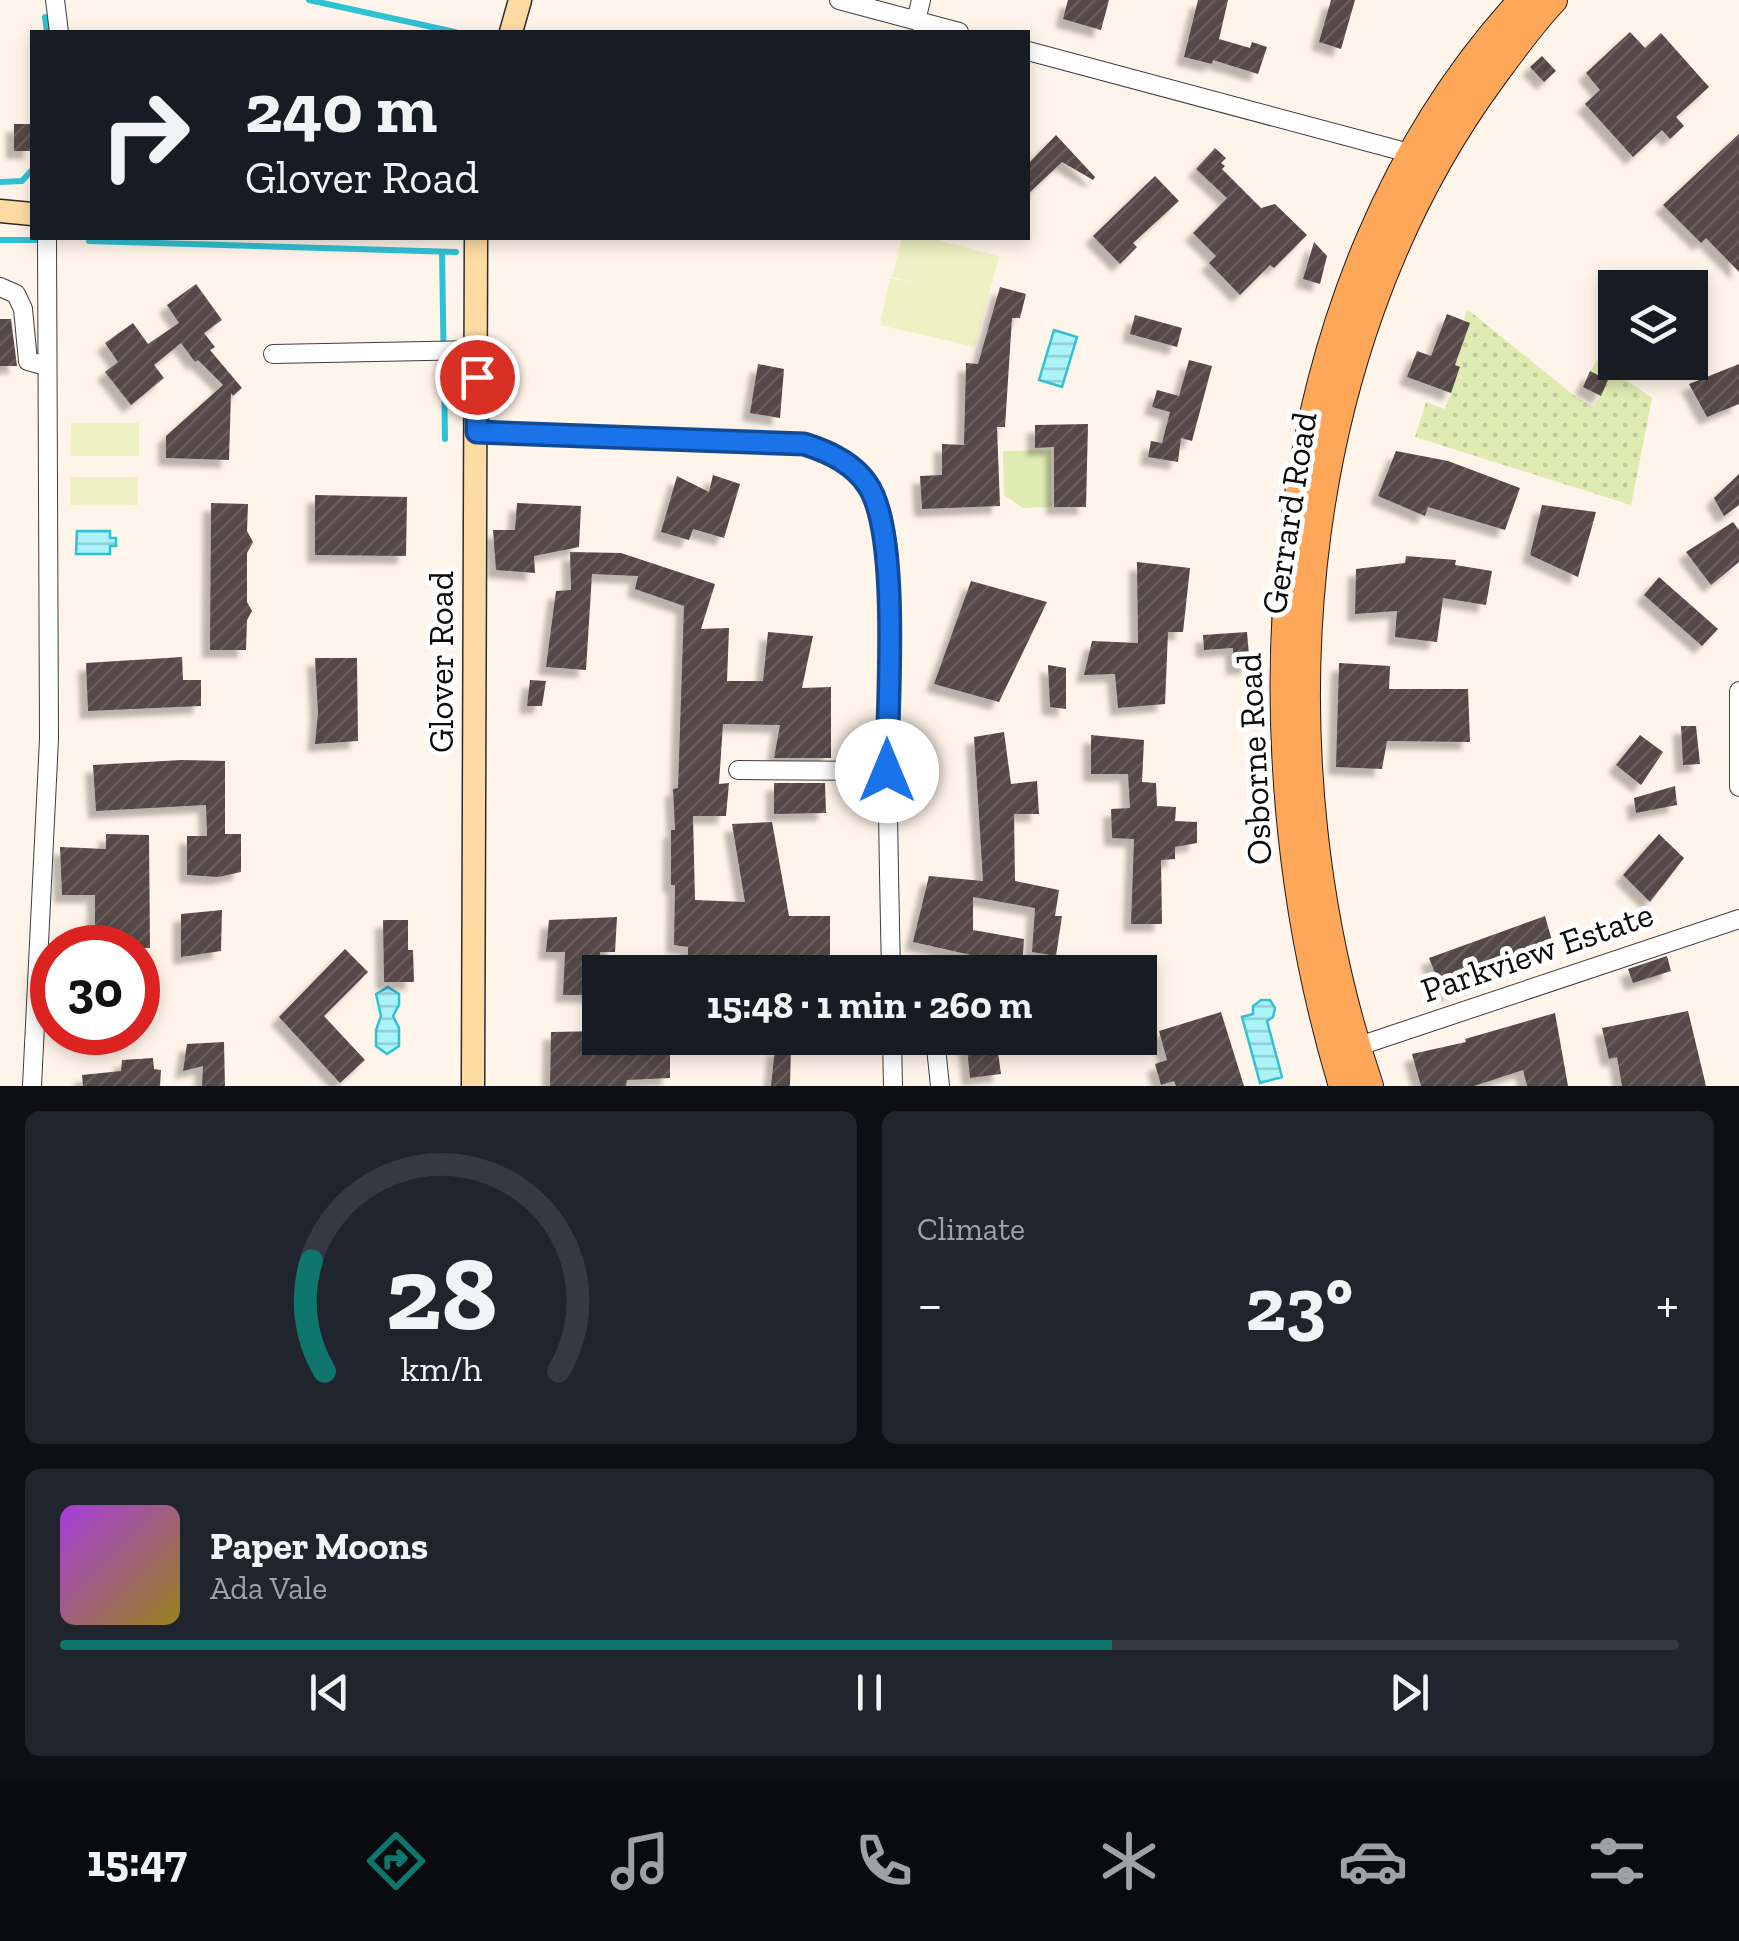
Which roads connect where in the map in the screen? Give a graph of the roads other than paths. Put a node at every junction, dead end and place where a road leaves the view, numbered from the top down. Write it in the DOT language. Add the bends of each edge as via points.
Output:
graph roads {
  1 [pos="55,0"];
  2 [pos="520,0"];
  3 [pos="839,0"];
  4 [pos="921,0"];
  5 [pos="1523,0"];
  6 [pos="1554,0"];
  7 [pos="916,20"];
  8 [pos="59,30"];
  9 [pos="512,30"];
  10 [pos="952,30"];
  11 [pos="1030,53"];
  12 [pos="1413,154"];
  13 [pos="0,211"];
  14 [pos="30,214"];
  15 [pos="46,240"];
  16 [pos="476,240"];
  17 [pos="0,287"];
  18 [pos="477,350"];
  19 [pos="273,354"];
  20 [pos="46,366"];
  21 [pos="477,432"];
  22 [pos="1739,691"];
  23 [pos="738,770"];
  24 [pos="887,771"];
  25 [pos="1739,787"];
  26 [pos="1739,919"];
  27 [pos="891,955"];
  28 [pos="1356,1047"];
  29 [pos="892,1055"];
  30 [pos="937,1055"];
  31 [pos="32,1086"];
  32 [pos="473,1086"];
  33 [pos="893,1086"];
  34 [pos="940,1086"];
  35 [pos="1344,1086"];
  36 [pos="1369,1086"];
  1 -- 8 [label="street"];
  2 -- 9 [label="street"];
  3 -- 7 [label="street"];
  4 -- 7 [label="street"];
  5 -- 12 [label="main road, Osborne Road" via="1450,92"];
  6 -- 28 [label="main road, Gerrard Road" via="1469,108 1414,202 1354,360 1324,491 1306,668 1310,794 1327,924"];
  7 -- 10 [label="street"];
  11 -- 12 [label="street"];
  12 -- 35 [label="main road, Osborne Road" via="1365,258 1326,373 1301,489 1287,604 1290,821 1318,994"];
  13 -- 14 [label="street"];
  15 -- 20 [label="street"];
  16 -- 18 [label="street, Glover Road"];
  17 -- 20 [label="street" via="16,294 22,309 28,362"];
  18 -- 19 [label="street"];
  18 -- 21 [label="street, Glover Road"];
  20 -- 31 [label="street" via="49,738"];
  21 -- 24 [label="street" via="804,444 853,468 879,507 888,558"];
  21 -- 32 [label="street, Glover Road"];
  22 -- 25 [label="street"];
  23 -- 24 [label="street"];
  24 -- 27 [label="street"];
  26 -- 28 [label="street, Parkview Estate"];
  28 -- 36 [label="main road, Gerrard Road"];
  29 -- 33 [label="street"];
  30 -- 34 [label="street"];
}
